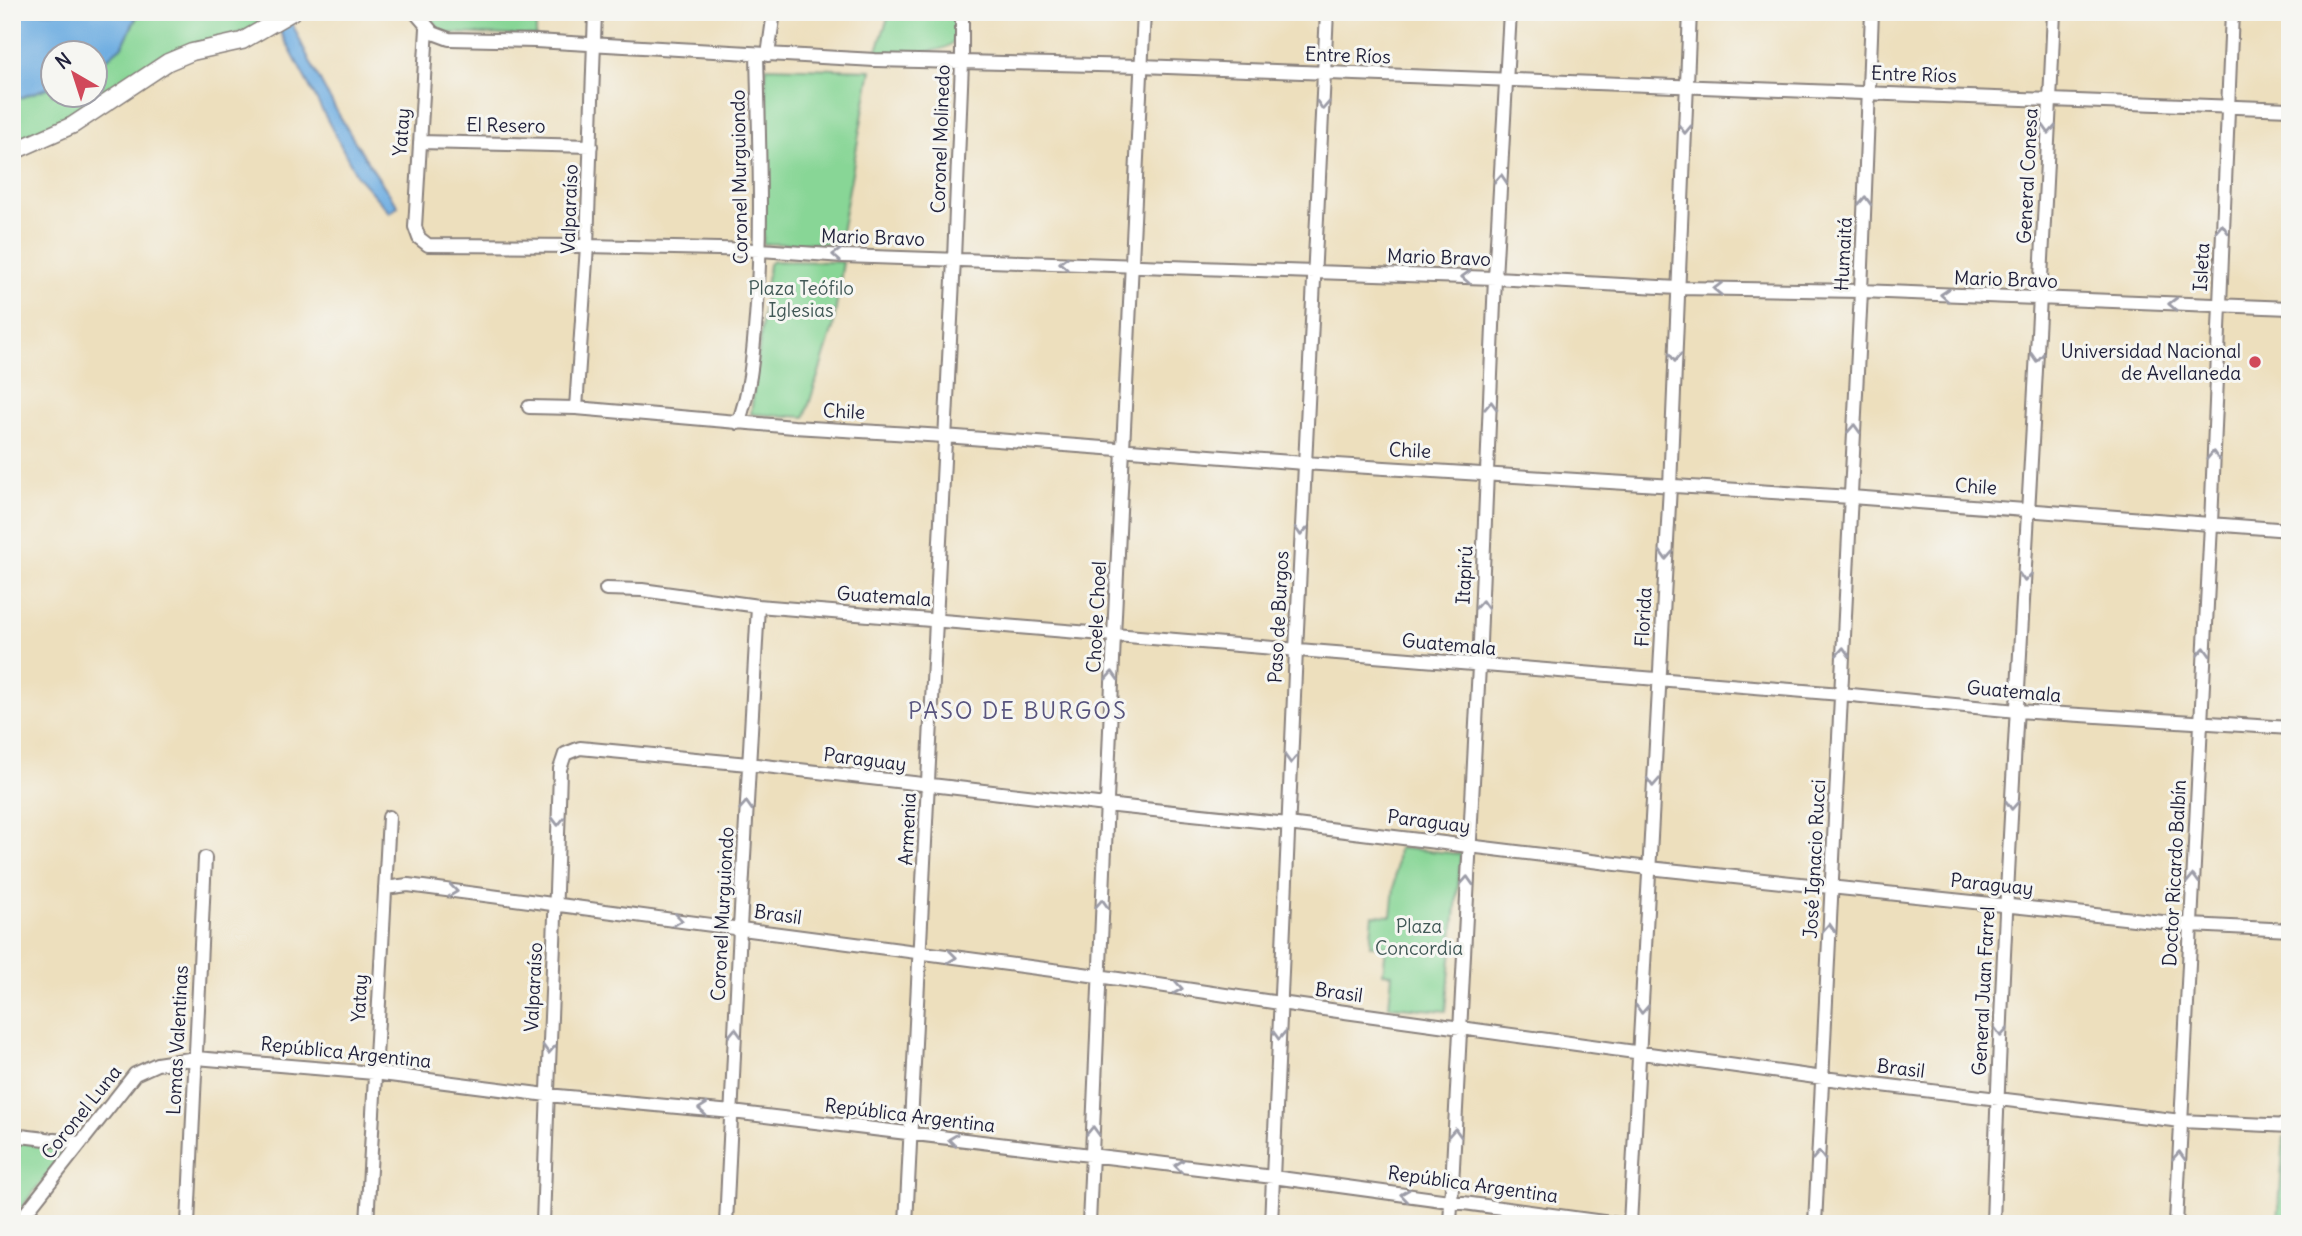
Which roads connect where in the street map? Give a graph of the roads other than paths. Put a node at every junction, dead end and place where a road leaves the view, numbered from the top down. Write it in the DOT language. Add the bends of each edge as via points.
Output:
graph roads {
  1 [pos="292,12"];
  2 [pos="415,12"];
  3 [pos="595,12"];
  4 [pos="774,12"];
  5 [pos="962,12"];
  6 [pos="1144,12"];
  7 [pos="1327,12"];
  8 [pos="1510,12"];
  9 [pos="1690,12"];
  10 [pos="1872,12"];
  11 [pos="2054,12"];
  12 [pos="2232,12"];
  13 [pos="427,28"];
  14 [pos="595,46"];
  15 [pos="763,55"];
  16 [pos="962,62"];
  17 [pos="1141,66"];
  18 [pos="1325,73"];
  19 [pos="1507,80"];
  20 [pos="1686,87"];
  21 [pos="1870,92"];
  22 [pos="2050,99"];
  23 [pos="2228,106"];
  24 [pos="2290,109"];
  25 [pos="420,142"];
  26 [pos="591,146"];
  27 [pos="12,152"];
  28 [pos="418,238"];
  29 [pos="587,246"];
  30 [pos="761,250"];
  31 [pos="954,259"];
  32 [pos="1133,265"];
  33 [pos="1314,272"];
  34 [pos="1495,278"];
  35 [pos="1678,288"];
  36 [pos="1861,291"];
  37 [pos="2040,300"];
  38 [pos="2218,305"];
  39 [pos="2290,309"];
  40 [pos="528,407"];
  41 [pos="576,408"];
  42 [pos="738,423"];
  43 [pos="944,436"];
  44 [pos="1124,449"];
  45 [pos="1304,463"];
  46 [pos="1488,474"];
  47 [pos="1670,486"];
  48 [pos="1850,497"];
  49 [pos="2029,509"];
  50 [pos="2211,524"];
  51 [pos="2290,530"];
  52 [pos="606,589"];
  53 [pos="758,606"];
  54 [pos="936,620"];
  55 [pos="1114,636"];
  56 [pos="1296,650"];
  57 [pos="1479,666"];
  58 [pos="1658,681"];
  59 [pos="1841,694"];
  60 [pos="2017,711"];
  61 [pos="2200,723"];
  62 [pos="2290,727"];
  63 [pos="565,754"];
  64 [pos="748,764"];
  65 [pos="928,786"];
  66 [pos="1106,805"];
  67 [pos="389,817"];
  68 [pos="1288,824"];
  69 [pos="1469,845"];
  70 [pos="205,859"];
  71 [pos="1649,868"];
  72 [pos="1831,887"];
  73 [pos="385,888"];
  74 [pos="556,904"];
  75 [pos="2007,905"];
  76 [pos="2191,925"];
  77 [pos="740,928"];
  78 [pos="2290,930"];
  79 [pos="920,953"];
  80 [pos="1098,976"];
  81 [pos="1280,1003"];
  82 [pos="1460,1028"];
  83 [pos="1640,1054"];
  84 [pos="196,1058"];
  85 [pos="374,1073"];
  86 [pos="1823,1078"];
  87 [pos="547,1095"];
  88 [pos="1997,1100"];
  89 [pos="732,1112"];
  90 [pos="2181,1121"];
  91 [pos="2290,1126"];
  92 [pos="12,1135"];
  93 [pos="911,1135"];
  94 [pos="80,1143"];
  95 [pos="1092,1157"];
  96 [pos="1273,1177"];
  97 [pos="1451,1201"];
  98 [pos="17,1224"];
  99 [pos="188,1224"];
  100 [pos="367,1224"];
  101 [pos="543,1224"];
  102 [pos="726,1224"];
  103 [pos="906,1224"];
  104 [pos="1089,1224"];
  105 [pos="1271,1224"];
  106 [pos="1450,1224"];
  107 [pos="1618,1224"];
  108 [pos="1630,1224"];
  109 [pos="1815,1224"];
  110 [pos="1993,1224"];
  111 [pos="2176,1224"];
  1 -- 27 [label="street" via="255,34 168,62 73,125"];
  2 -- 13 [label="street"];
  3 -- 14 [label="street, Valparaíso"];
  4 -- 15 [label="street, Coronel Murguiondo"];
  5 -- 16 [label="street, Coronel Molinedo"];
  6 -- 17 [label="street, Choele Choel"];
  7 -- 18 [label="street, Paso de Burgos"];
  8 -- 19 [label="street, Itapirú"];
  9 -- 20 [label="street, Florida"];
  10 -- 21 [label="street, Humaitá"];
  11 -- 22 [label="street, General Conesa"];
  12 -- 23 [label="street, Isleta"];
  13 -- 14 [label="street, Entre Ríos" via="449,39"];
  13 -- 25 [label="street, Yatay"];
  14 -- 15 [label="street, Entre Ríos"];
  14 -- 26 [label="street, Valparaíso"];
  15 -- 16 [label="street, Entre Ríos"];
  15 -- 30 [label="street, Coronel Murguiondo"];
  16 -- 17 [label="street, Entre Ríos"];
  16 -- 31 [label="street, Coronel Molinedo"];
  17 -- 18 [label="street, Entre Ríos"];
  17 -- 32 [label="street, Choele Choel"];
  18 -- 19 [label="street, Entre Ríos"];
  18 -- 33 [label="street, Paso de Burgos, one-way"];
  19 -- 20 [label="street, Entre Ríos"];
  34 -- 19 [label="street, Itapirú, one-way"];
  20 -- 21 [label="street, Entre Ríos"];
  20 -- 35 [label="street, Florida, one-way"];
  21 -- 22 [label="street, Entre Ríos"];
  36 -- 21 [label="street, Humaitá, one-way"];
  22 -- 23 [label="street, Entre Ríos"];
  22 -- 37 [label="street, General Conesa, one-way"];
  23 -- 24 [label="street, Entre Ríos"];
  38 -- 23 [label="street, Isleta, one-way"];
  25 -- 26 [label="street, El Resero"];
  25 -- 28 [label="street, Yatay"];
  26 -- 29 [label="street, Valparaíso"];
  28 -- 29 [label="street, Mario Bravo" via="428,245"];
  29 -- 30 [label="street, Mario Bravo"];
  29 -- 41 [label="street, Valparaíso"];
  31 -- 30 [label="street, Mario Bravo, one-way"];
  30 -- 42 [label="street, Coronel Murguiondo" via="753,354"];
  32 -- 31 [label="street, Mario Bravo, one-way"];
  31 -- 43 [label="street, Coronel Molinedo"];
  32 -- 33 [label="street, Mario Bravo"];
  32 -- 44 [label="street, Choele Choel"];
  34 -- 33 [label="street, Mario Bravo, one-way"];
  33 -- 45 [label="street, Paso de Burgos"];
  34 -- 35 [label="street, Mario Bravo"];
  46 -- 34 [label="street, Itapirú, one-way"];
  36 -- 35 [label="street, Mario Bravo, one-way"];
  35 -- 47 [label="street, Florida, one-way"];
  37 -- 36 [label="street, Mario Bravo, one-way"];
  48 -- 36 [label="street, Humaitá, one-way"];
  38 -- 37 [label="street, Mario Bravo, one-way"];
  37 -- 49 [label="street, General Conesa, one-way"];
  38 -- 39 [label="street, Mario Bravo"];
  50 -- 38 [label="street, Isleta, one-way"];
  40 -- 41 [label="street, Chile"];
  41 -- 42 [label="street, Chile"];
  42 -- 43 [label="street, Chile"];
  43 -- 44 [label="street, Chile"];
  43 -- 54 [label="street, Armenia"];
  44 -- 45 [label="street, Chile"];
  44 -- 55 [label="street, Choele Choel"];
  45 -- 46 [label="street, Chile"];
  45 -- 56 [label="street, Paso de Burgos, one-way"];
  46 -- 47 [label="street, Chile"];
  57 -- 46 [label="street, Itapirú, one-way"];
  47 -- 48 [label="street, Chile"];
  47 -- 58 [label="street, Florida, one-way"];
  48 -- 49 [label="street, Chile"];
  59 -- 48 [label="street, José Ignacio Rucci, one-way"];
  49 -- 50 [label="street, Chile"];
  49 -- 60 [label="street, General Juan Farrel, one-way"];
  50 -- 51 [label="street, Chile"];
  61 -- 50 [label="street, Doctor Ricardo Balbín, one-way"];
  52 -- 53 [label="street, Guatemala"];
  53 -- 54 [label="street, Guatemala"];
  53 -- 64 [label="street, Coronel Murguiondo"];
  54 -- 55 [label="street, Guatemala"];
  54 -- 65 [label="street, Armenia"];
  55 -- 56 [label="street, Guatemala"];
  66 -- 55 [label="street, Choele Choel, one-way"];
  56 -- 57 [label="street, Guatemala"];
  56 -- 68 [label="street, Paso de Burgos, one-way"];
  57 -- 58 [label="street, Guatemala"];
  57 -- 69 [label="street, Itapirú"];
  58 -- 59 [label="street, Guatemala"];
  58 -- 71 [label="street, Florida, one-way"];
  59 -- 60 [label="street, Guatemala"];
  59 -- 72 [label="street, José Ignacio Rucci"];
  60 -- 61 [label="street, Guatemala"];
  60 -- 75 [label="street, General Juan Farrel, one-way"];
  61 -- 62 [label="street, Guatemala"];
  76 -- 61 [label="street, Doctor Ricardo Balbín, one-way"];
  63 -- 64 [label="street, Paraguay" via="580,748"];
  63 -- 74 [label="street, Valparaíso, one-way" via="560,769"];
  64 -- 65 [label="street, Paraguay"];
  77 -- 64 [label="street, Coronel Murguiondo, one-way"];
  65 -- 66 [label="street, Paraguay"];
  65 -- 79 [label="street, Armenia"];
  66 -- 68 [label="street, Paraguay"];
  80 -- 66 [label="street, Choele Choel, one-way"];
  67 -- 73 [label="street, Yatay"];
  68 -- 69 [label="street, Paraguay"];
  68 -- 81 [label="street, Paso de Burgos"];
  69 -- 71 [label="street, Paraguay"];
  82 -- 69 [label="street, Itapirú, one-way"];
  70 -- 84 [label="street, Lomas Valentinas"];
  71 -- 72 [label="street, Paraguay"];
  71 -- 83 [label="street, Florida, one-way"];
  72 -- 75 [label="street, Paraguay"];
  86 -- 72 [label="street, José Ignacio Rucci, one-way"];
  73 -- 74 [label="street, Brasil, one-way" via="408,885"];
  73 -- 85 [label="street, Yatay"];
  74 -- 77 [label="street, Brasil, one-way"];
  74 -- 87 [label="street, Valparaíso, one-way"];
  75 -- 76 [label="street, Paraguay"];
  75 -- 88 [label="street, General Juan Farrel, one-way"];
  76 -- 78 [label="street, Paraguay"];
  76 -- 90 [label="street, Doctor Ricardo Balbín"];
  77 -- 79 [label="street, Brasil"];
  89 -- 77 [label="street, Coronel Murguiondo, one-way"];
  79 -- 80 [label="street, Brasil, one-way"];
  79 -- 93 [label="street, Armenia"];
  80 -- 81 [label="street, Brasil, one-way"];
  95 -- 80 [label="street, Choele Choel, one-way"];
  81 -- 82 [label="street, Brasil"];
  81 -- 96 [label="street, Paso de Burgos, one-way"];
  82 -- 83 [label="street, Brasil"];
  97 -- 82 [label="street, Itapirú, one-way"];
  83 -- 86 [label="street, Brasil"];
  83 -- 108 [label="street, Florida"];
  84 -- 85 [label="street, República Argentina"];
  84 -- 94 [label="street, Coronel Luna" via="157,1064 135,1074"];
  84 -- 99 [label="street, Lomas Valentinas"];
  85 -- 87 [label="street, República Argentina"];
  85 -- 100 [label="street, Yatay"];
  86 -- 88 [label="street, Brasil"];
  109 -- 86 [label="street, José Ignacio Rucci, one-way"];
  89 -- 87 [label="street, República Argentina, one-way"];
  87 -- 101 [label="street, Valparaíso"];
  88 -- 90 [label="street, Brasil"];
  88 -- 110 [label="street, General Juan Farrel"];
  89 -- 93 [label="street, República Argentina"];
  89 -- 102 [label="street, Coronel Murguiondo"];
  90 -- 91 [label="street, Brasil"];
  111 -- 90 [label="street, Doctor Ricardo Balbín, one-way"];
  92 -- 94 [label="street"];
  95 -- 93 [label="street, República Argentina, one-way"];
  93 -- 103 [label="street, Armenia"];
  94 -- 98 [label="street, Coronel Luna"];
  96 -- 95 [label="street, República Argentina, one-way"];
  95 -- 104 [label="street, Choele Choel"];
  97 -- 96 [label="street, República Argentina, one-way"];
  96 -- 105 [label="street, Paso de Burgos"];
  97 -- 106 [label="street, Itapirú"];
  97 -- 107 [label="street, República Argentina"];
}
